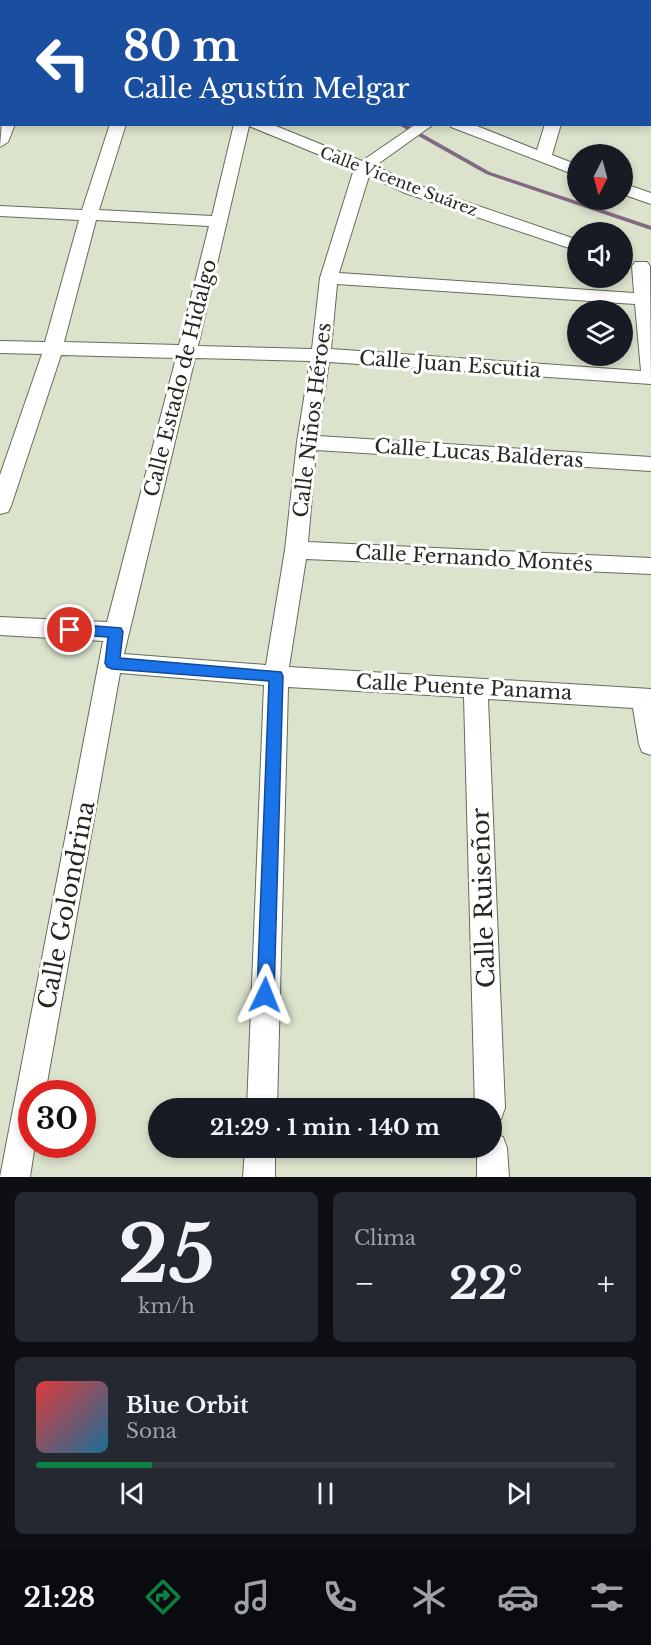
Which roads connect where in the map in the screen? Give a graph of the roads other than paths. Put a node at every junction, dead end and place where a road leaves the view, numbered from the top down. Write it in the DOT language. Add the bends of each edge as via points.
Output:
graph roads {
  1 [pos="7,126"];
  2 [pos="117,126"];
  3 [pos="242,126"];
  4 [pos="261,126"];
  5 [pos="462,126"];
  6 [pos="552,126"];
  7 [pos="423,128"];
  8 [pos="0,142"];
  9 [pos="543,158"];
  10 [pos="363,167"];
  11 [pos="567,167"];
  12 [pos="633,190"];
  13 [pos="650,194"];
  14 [pos="0,211"];
  15 [pos="89,214"];
  16 [pos="218,221"];
  17 [pos="567,242"];
  18 [pos="646,267"];
  19 [pos="329,278"];
  20 [pos="643,299"];
  21 [pos="0,347"];
  22 [pos="53,349"];
  23 [pos="187,353"];
  24 [pos="321,356"];
  25 [pos="651,378"];
  26 [pos="307,442"];
  27 [pos="651,464"];
  28 [pos="0,506"];
  29 [pos="296,550"];
  30 [pos="651,566"];
  31 [pos="0,626"];
  32 [pos="116,632"];
  33 [pos="112,663"];
  34 [pos="276,676"];
  35 [pos="476,687"];
  36 [pos="647,699"];
  37 [pos="651,744"];
  38 [pos="261,1098"];
  39 [pos="490,1098"];
  40 [pos="260,1158"];
  41 [pos="492,1158"];
  42 [pos="14,1177"];
  43 [pos="259,1177"];
  44 [pos="493,1177"];
  1 -- 8 [label="street"];
  2 -- 15 [label="street"];
  3 -- 16 [label="street, Calle Estado de Hidalgo"];
  4 -- 10 [label="street, Calle Vicente Suárez"];
  5 -- 9 [label="street"];
  6 -- 9 [label="street"];
  7 -- 10 [label="street"];
  9 -- 11 [label="street"];
  10 -- 17 [label="street, Calle Vicente Suárez" via="411,189"];
  10 -- 19 [label="street, Calle Niños Héroes"];
  12 -- 13 [label="street"];
  14 -- 15 [label="street"];
  15 -- 16 [label="street"];
  15 -- 22 [label="street"];
  16 -- 23 [label="street, Calle Estado de Hidalgo"];
  18 -- 20 [label="street"];
  19 -- 20 [label="street"];
  19 -- 24 [label="street, Calle Niños Héroes"];
  20 -- 25 [label="street"];
  21 -- 22 [label="street, Calle Juan Escutia"];
  22 -- 23 [label="street, Calle Juan Escutia"];
  22 -- 28 [label="street"];
  23 -- 24 [label="street, Calle Juan Escutia"];
  23 -- 32 [label="street, Calle Estado de Hidalgo"];
  24 -- 25 [label="street, Calle Juan Escutia"];
  24 -- 26 [label="street, Calle Niños Héroes"];
  26 -- 27 [label="street, Calle Lucas Balderas"];
  26 -- 29 [label="street, Calle Niños Héroes"];
  29 -- 30 [label="street, Calle Fernando Montés"];
  29 -- 34 [label="street, Calle Niños Héroes"];
  31 -- 32 [label="street"];
  32 -- 33 [label="street, Calle Golondrina"];
  33 -- 34 [label="street, Calle Puente Panama"];
  33 -- 42 [label="street, Calle Golondrina"];
  34 -- 35 [label="street, Calle Puente Panama"];
  34 -- 38 [label="street, Calle Niños Héroes"];
  35 -- 36 [label="street, Calle Puente Panama"];
  35 -- 39 [label="street, Calle Ruiseñor"];
  36 -- 37 [label="street"];
  40 -- 43 [label="street"];
  41 -- 44 [label="street"];
}
